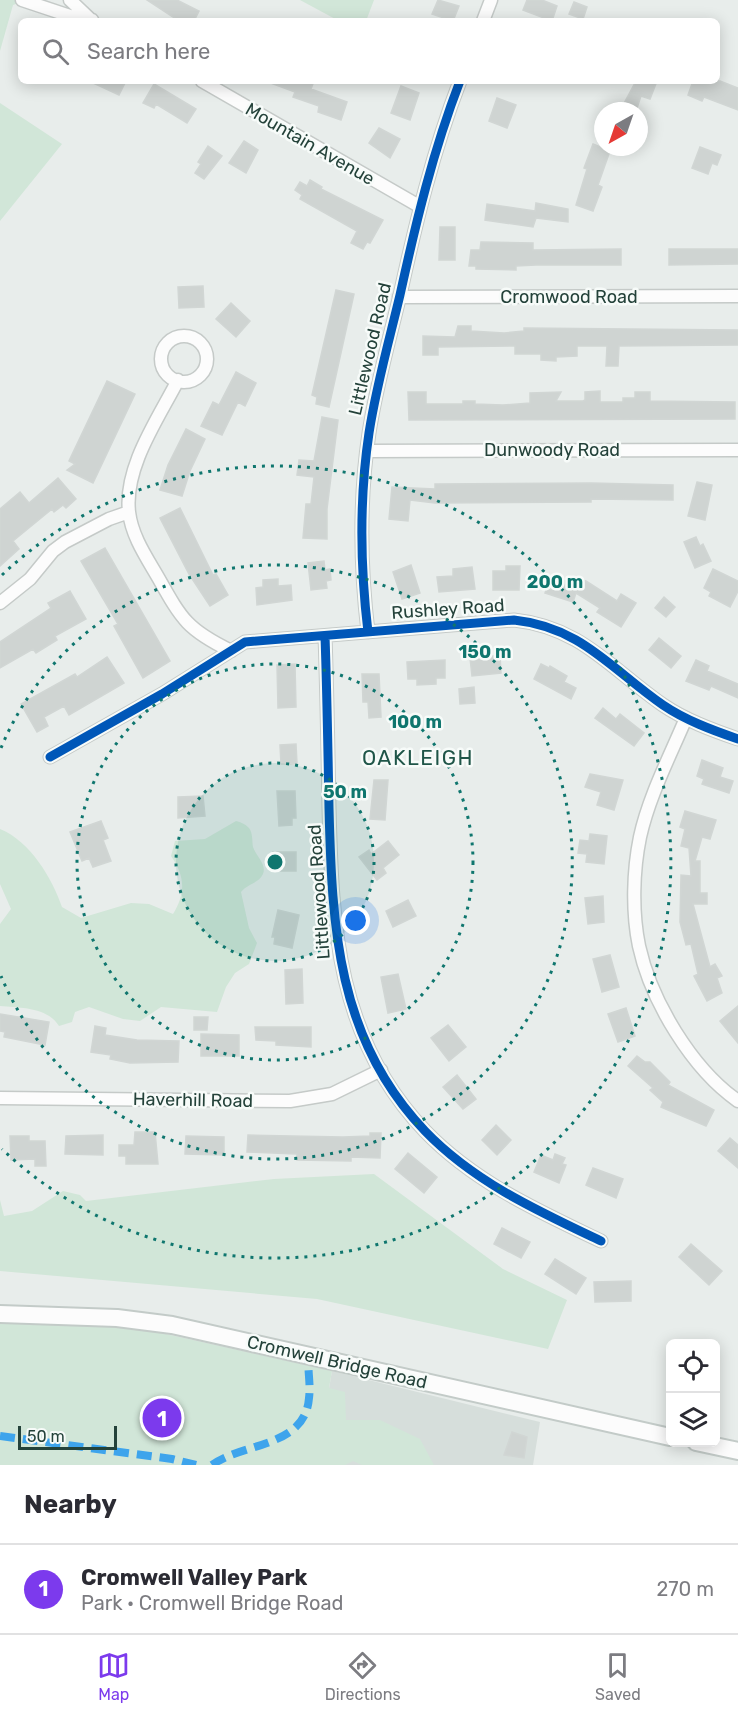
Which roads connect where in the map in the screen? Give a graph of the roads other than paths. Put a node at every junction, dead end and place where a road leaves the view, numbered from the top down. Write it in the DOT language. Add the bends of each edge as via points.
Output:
graph roads {
  1 [pos="22,0"];
  2 [pos="70,0"];
  3 [pos="491,0"];
  4 [pos="79,18"];
  5 [pos="90,18"];
  6 [pos="484,18"];
  7 [pos="207,84"];
  8 [pos="459,84"];
  9 [pos="419,206"];
  10 [pos="738,296"];
  11 [pos="399,297"];
  12 [pos="177,380"];
  13 [pos="738,450"];
  14 [pos="367,451"];
  15 [pos="129,512"];
  16 [pos="0,603"];
  17 [pos="368,632"];
  18 [pos="325,636"];
  19 [pos="231,651"];
  20 [pos="686,718"];
  21 [pos="738,739"];
  22 [pos="50,757"];
  23 [pos="381,1070"];
  24 [pos="0,1098"];
  25 [pos="738,1101"];
  26 [pos="601,1241"];
  27 [pos="0,1314"];
  28 [pos="666,1436"];
  29 [pos="717,1447"];
  30 [pos="738,1451"];
  1 -- 4 [label="street"];
  2 -- 5 [label="street"];
  3 -- 6 [label="street"];
  7 -- 9 [label="street, Mountain Avenue"];
  8 -- 9 [label="street, Littlewood Road"];
  9 -- 11 [label="street, Littlewood Road"];
  10 -- 11 [label="street, Cromwood Road"];
  11 -- 14 [label="street, Littlewood Road"];
  12 -- 15 [label="street" via="140,456 129,492"];
  13 -- 14 [label="street, Dunwoody Road"];
  14 -- 17 [label="street, Littlewood Road" via="361,561"];
  15 -- 16 [label="street" via="53,551 30,579"];
  15 -- 19 [label="street" via="140,547 187,625"];
  17 -- 18 [label="street, Rushley Road"];
  17 -- 20 [label="street, Rushley Road" via="514,620 548,626 590,646 664,706"];
  18 -- 19 [label="street, Rushley Road" via="245,642"];
  18 -- 23 [label="street, Littlewood Road" via="335,934 349,998"];
  19 -- 22 [label="street, Rushley Road"];
  20 -- 21 [label="street, Rushley Road"];
  20 -- 25 [label="street" via="640,837 635,900 639,946 666,1014 687,1047 705,1071"];
  23 -- 24 [label="street, Haverhill Road" via="332,1094 290,1101"];
  23 -- 26 [label="street, Littlewood Road" via="425,1131 467,1167 521,1203"];
  27 -- 28 [label="main road, Cromwell Bridge Road" via="117,1318 172,1325"];
  29 -- 30 [label="main road"];
}
